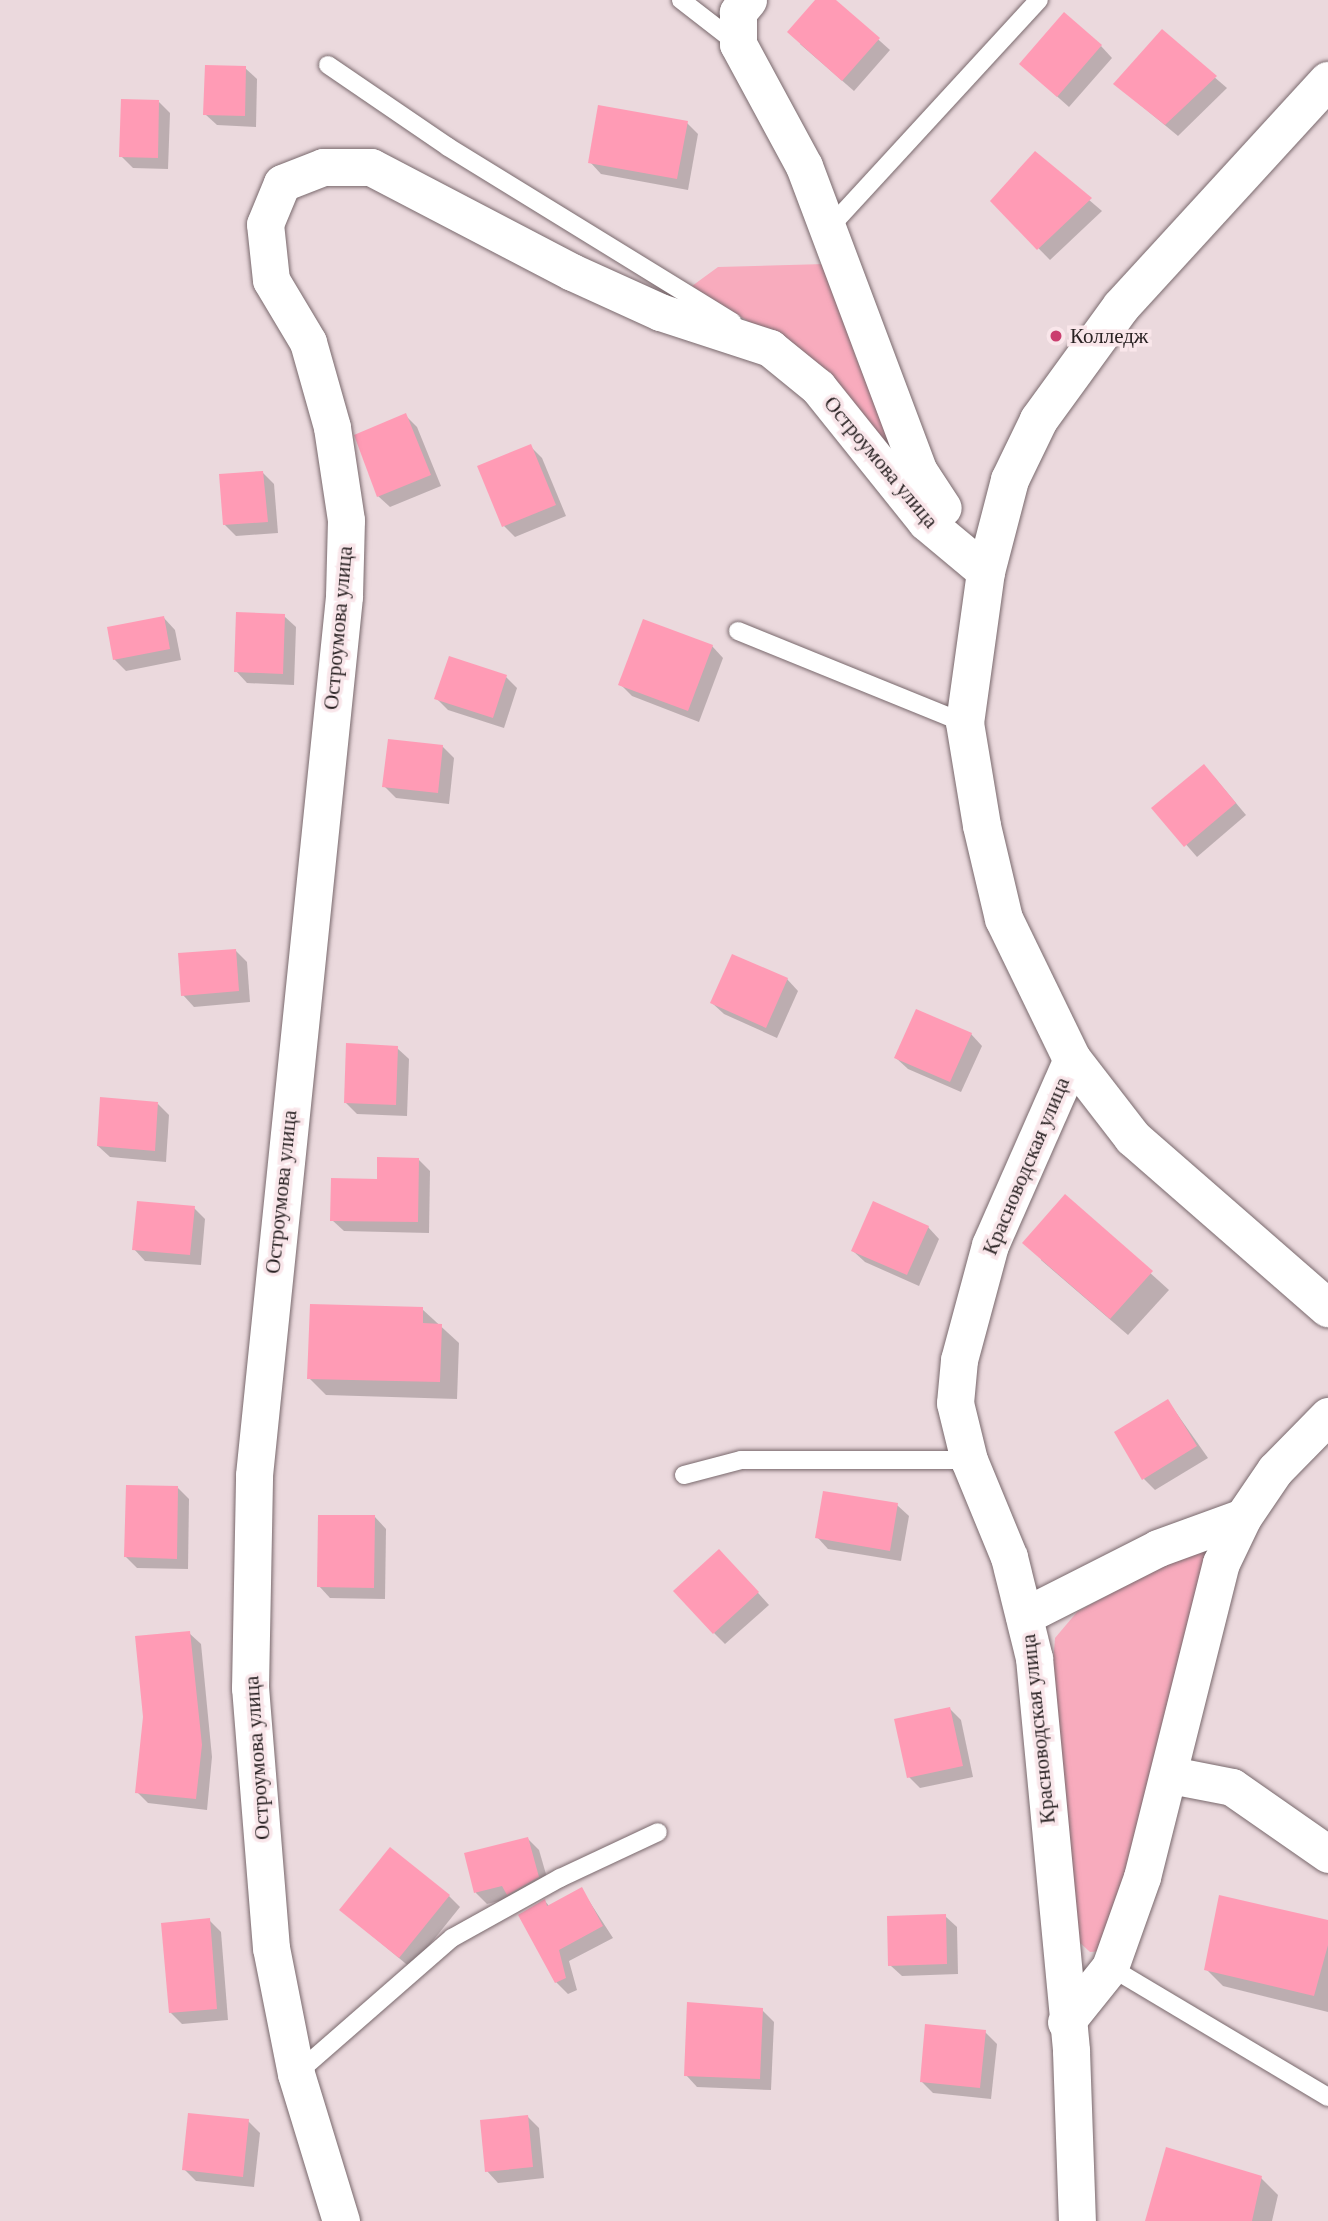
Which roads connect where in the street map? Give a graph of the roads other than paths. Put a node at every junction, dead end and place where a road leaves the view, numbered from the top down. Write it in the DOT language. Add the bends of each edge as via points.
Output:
graph roads {
  1 [pos="681,0"];
  2 [pos="748,0"];
  3 [pos="1039,0"];
  4 [pos="738,44"];
  5 [pos="328,65"];
  6 [pos="1328,81"];
  7 [pos="829,228"];
  8 [pos="769,348"];
  9 [pos="986,572"];
  10 [pos="738,631"];
  11 [pos="965,723"];
  12 [pos="1072,1059"];
  13 [pos="1328,1308"];
  14 [pos="1328,1416"];
  15 [pos="969,1460"];
  16 [pos="684,1475"];
  17 [pos="1243,1517"];
  18 [pos="1024,1616"];
  19 [pos="1171,1774"];
  20 [pos="658,1832"];
  21 [pos="1328,1854"];
  22 [pos="1110,1967"];
  23 [pos="1066,2022"];
  24 [pos="296,2074"];
  25 [pos="1328,2097"];
  26 [pos="341,2221"];
  27 [pos="1077,2221"];
  1 -- 4 [label="lane"];
  2 -- 4 [label="street" via="738,12"];
  3 -- 7 [label="lane"];
  4 -- 7 [label="street, Остроумова улица" via="804,166"];
  5 -- 8 [label="lane" via="448,147"];
  6 -- 9 [label="street" via="1121,307 1038,420 1010,480"];
  7 -- 9 [label="street, Остроумова улица" via="918,470"];
  8 -- 9 [label="street, Остроумова улица" via="818,387 926,522"];
  8 -- 24 [label="street, Остроумова улица" via="647,307 371,167 323,167 282,183 265,223 271,280 308,342 332,427 346,520 344,596 254,1475 250,1688 271,1948"];
  9 -- 11 [label="street"];
  10 -- 11 [label="lane"];
  11 -- 12 [label="street" via="1004,919"];
  12 -- 13 [label="street" via="1133,1138"];
  12 -- 15 [label="street, Красноводская улица" via="990,1245 969,1311 955,1403"];
  14 -- 17 [label="street" via="1275,1471"];
  15 -- 16 [label="lane" via="741,1460"];
  15 -- 18 [label="street, Красноводская улица" via="1009,1557"];
  17 -- 18 [label="street" via="1158,1548"];
  17 -- 19 [label="street" via="1221,1563"];
  18 -- 23 [label="street, Красноводская улица" via="1034,1658"];
  19 -- 21 [label="street" via="1233,1787"];
  19 -- 22 [label="street"];
  20 -- 24 [label="lane" via="559,1878 452,1938"];
  22 -- 23 [label="street"];
  22 -- 25 [label="lane"];
  23 -- 27 [label="street, Красноводская улица"];
  24 -- 26 [label="street, Остроумова улица"];
}
